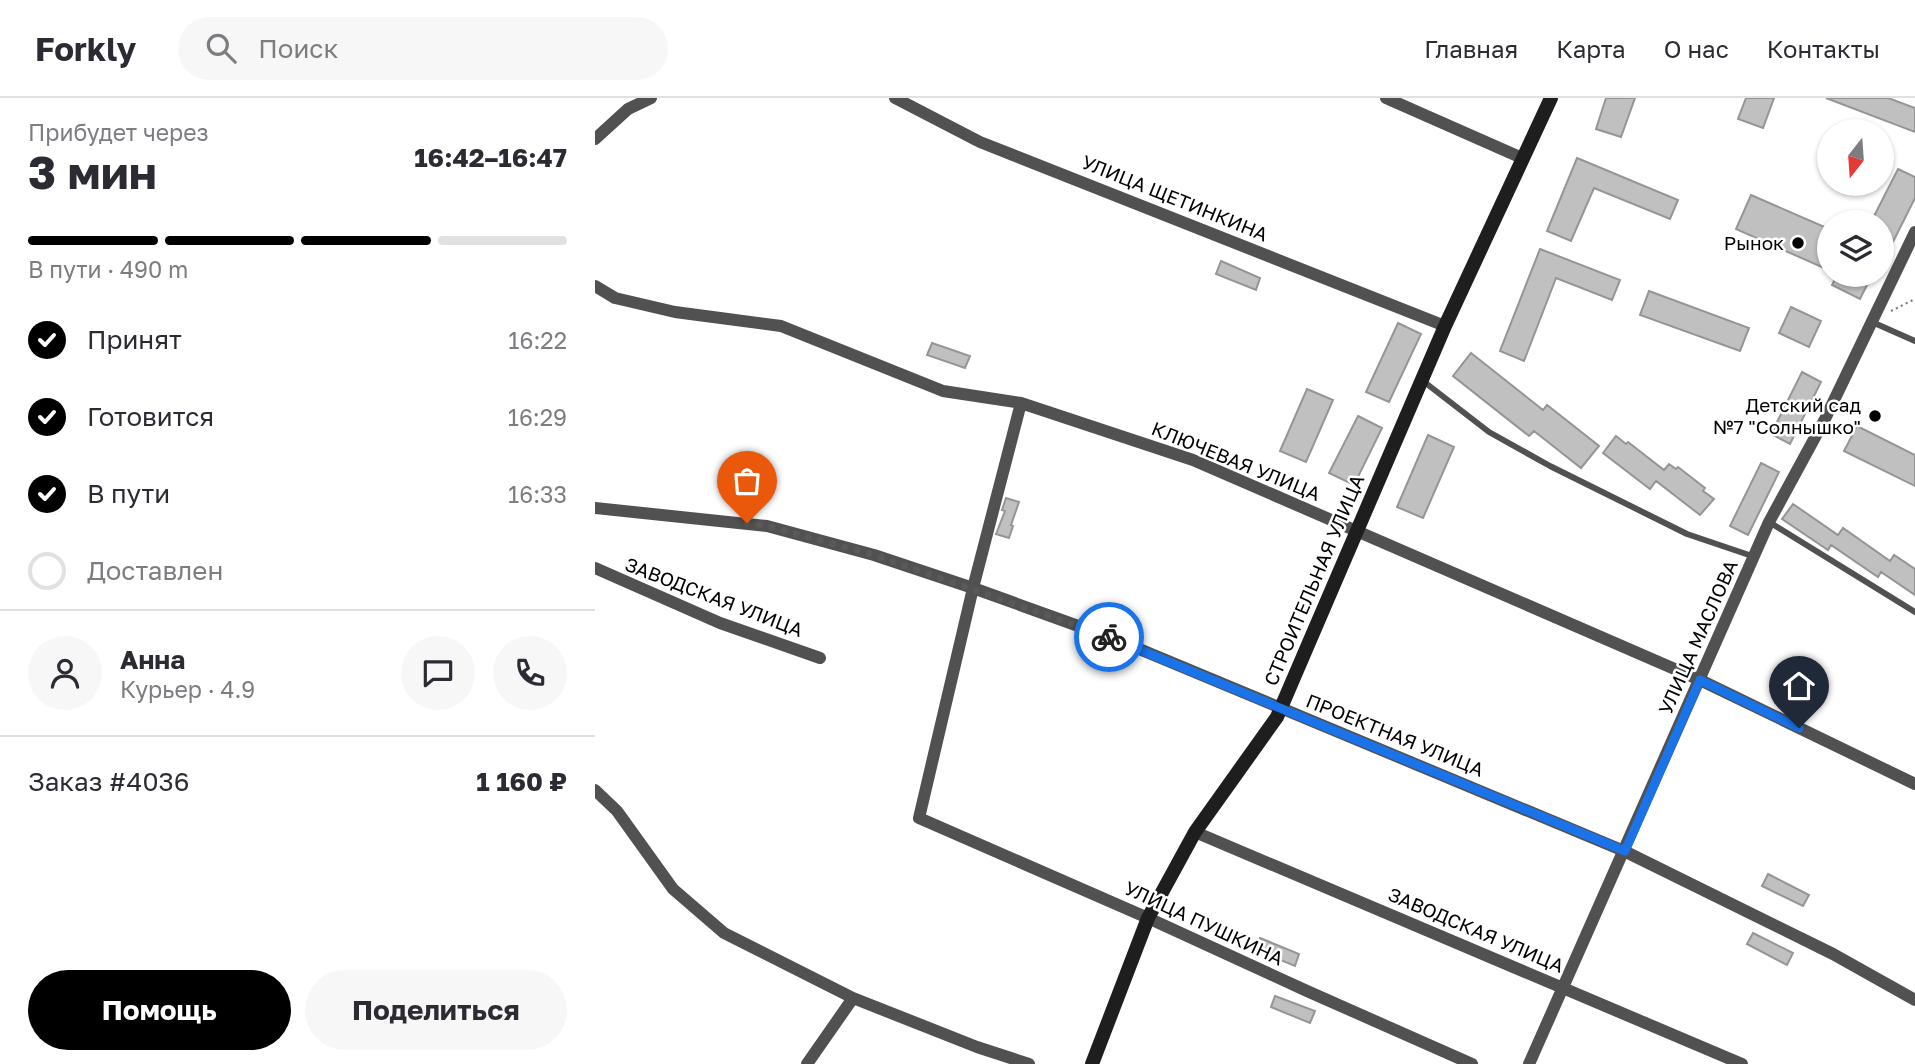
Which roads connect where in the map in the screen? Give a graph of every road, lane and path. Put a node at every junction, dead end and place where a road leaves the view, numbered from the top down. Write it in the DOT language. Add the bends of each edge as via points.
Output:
graph roads {
  1 [pos="651,98"];
  2 [pos="895,98"];
  3 [pos="1386,98"];
  4 [pos="1551,98"];
  5 [pos="595,139"];
  6 [pos="1522,158"];
  7 [pos="1915,232"];
  8 [pos="595,286"];
  9 [pos="1915,299"];
  10 [pos="1872,322"];
  11 [pos="1445,326"];
  12 [pos="1915,341"];
  13 [pos="1422,380"];
  14 [pos="1021,403"];
  15 [pos="595,508"];
  16 [pos="1769,522"];
  17 [pos="1356,530"];
  18 [pos="1755,556"];
  19 [pos="595,568"];
  20 [pos="973,588"];
  21 [pos="1915,612"];
  22 [pos="820,659"];
  23 [pos="1700,680"];
  24 [pos="1280,708"];
  25 [pos="1915,784"];
  26 [pos="595,790"];
  27 [pos="1195,832"];
  28 [pos="1625,851"];
  29 [pos="1148,918"];
  30 [pos="1563,987"];
  31 [pos="853,998"];
  32 [pos="1915,1000"];
  33 [pos="807,1064"];
  34 [pos="1029,1064"];
  35 [pos="1092,1064"];
  36 [pos="1472,1064"];
  37 [pos="1529,1064"];
  38 [pos="1742,1064"];
  1 -- 5 [label="street" via="628,109"];
  2 -- 11 [label="street, УЛИЦА ЩЕТИНКИНА" via="980,142"];
  3 -- 6 [label="street"];
  4 -- 6 [label="street, СТРОИТЕЛЬНАЯ УЛИЦА"];
  6 -- 11 [label="street, СТРОИТЕЛЬНАЯ УЛИЦА"];
  7 -- 10 [label="street, УЛИЦА МАСЛОВА"];
  8 -- 14 [label="street, КЛЮЧЕВАЯ УЛИЦА" via="615,298 675,312 781,326 943,391"];
  9 -- 10 [label="path"];
  10 -- 12 [label="lane"];
  10 -- 16 [label="street, УЛИЦА МАСЛОВА"];
  11 -- 13 [label="street, СТРОИТЕЛЬНАЯ УЛИЦА"];
  13 -- 17 [label="street, СТРОИТЕЛЬНАЯ УЛИЦА"];
  13 -- 18 [label="lane" via="1489,432 1550,466 1686,534"];
  14 -- 17 [label="street, КЛЮЧЕВАЯ УЛИЦА" via="1193,460"];
  14 -- 20 [label="street"];
  15 -- 20 [label="street, ПРОЕКТНАЯ УЛИЦА" via="767,526"];
  16 -- 18 [label="street, УЛИЦА МАСЛОВА"];
  16 -- 21 [label="lane"];
  17 -- 23 [label="street, КЛЮЧЕВАЯ УЛИЦА"];
  17 -- 24 [label="street, СТРОИТЕЛЬНАЯ УЛИЦА"];
  18 -- 23 [label="street, УЛИЦА МАСЛОВА"];
  19 -- 22 [label="street, ЗАВОДСКАЯ УЛИЦА" via="720,623"];
  20 -- 24 [label="street, ПРОЕКТНАЯ УЛИЦА" via="1120,641"];
  20 -- 29 [label="street, УЛИЦА ПУШКИНА" via="919,818"];
  23 -- 25 [label="street, КЛЮЧЕВАЯ УЛИЦА"];
  23 -- 28 [label="street, УЛИЦА МАСЛОВА"];
  24 -- 27 [label="street, СТРОИТЕЛЬНАЯ УЛИЦА"];
  24 -- 28 [label="street, ПРОЕКТНАЯ УЛИЦА"];
  26 -- 31 [label="street" via="617,811 673,889 724,933"];
  27 -- 29 [label="street, СТРОИТЕЛЬНАЯ УЛИЦА"];
  27 -- 30 [label="street, ЗАВОДСКАЯ УЛИЦА"];
  28 -- 30 [label="street, УЛИЦА МАСЛОВА"];
  28 -- 32 [label="street, ПРОЕКТНАЯ УЛИЦА"];
  29 -- 35 [label="street, СТРОИТЕЛЬНАЯ УЛИЦА"];
  29 -- 36 [label="street, УЛИЦА ПУШКИНА"];
  30 -- 37 [label="street, УЛИЦА МАСЛОВА"];
  30 -- 38 [label="street, ЗАВОДСКАЯ УЛИЦА"];
  31 -- 33 [label="street"];
  31 -- 34 [label="street"];
}
